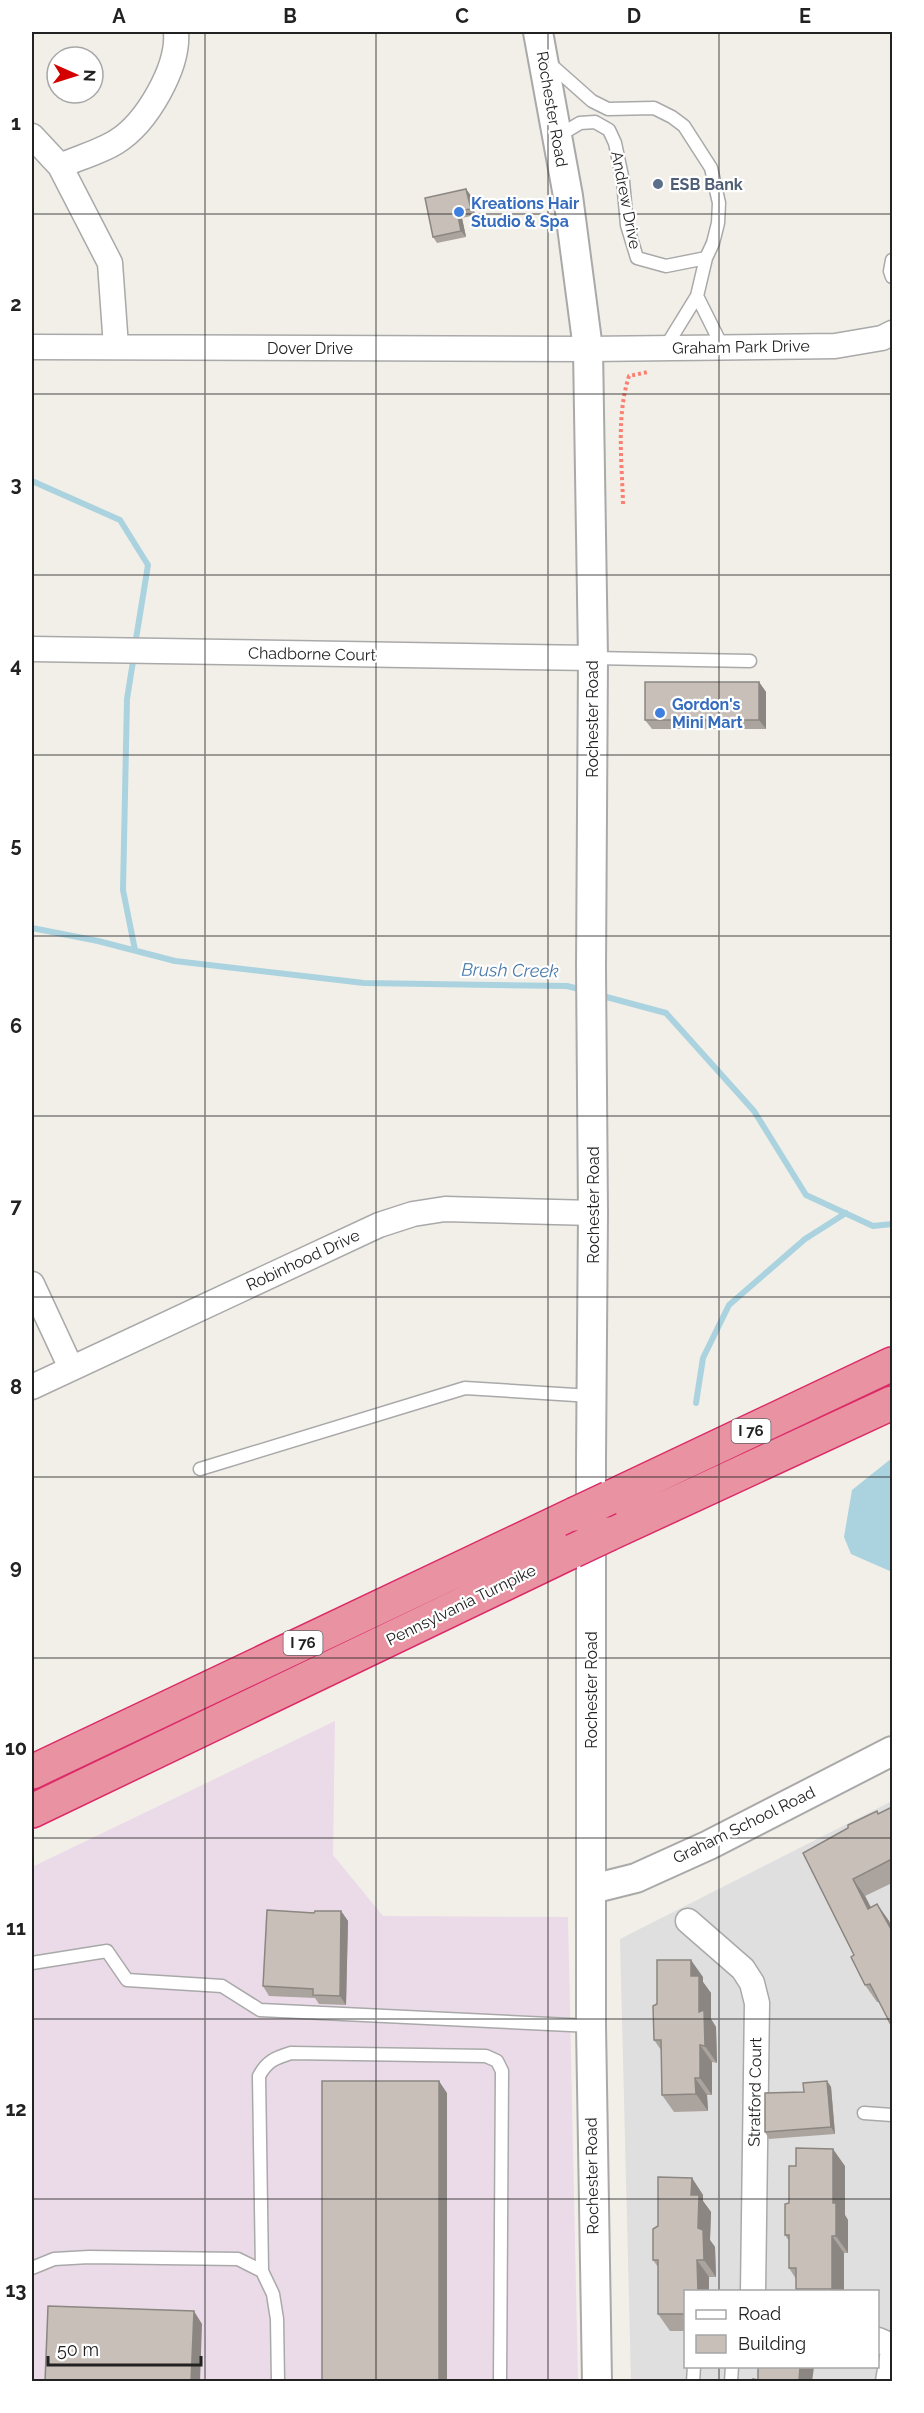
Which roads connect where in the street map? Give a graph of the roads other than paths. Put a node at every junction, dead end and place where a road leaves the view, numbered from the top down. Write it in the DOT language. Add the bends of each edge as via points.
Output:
graph roads {
  1 [pos="176,32"];
  2 [pos="540,45"];
  3 [pos="32,136"];
  4 [pos="557,137"];
  5 [pos="60,166"];
  6 [pos="706,258"];
  7 [pos="892,260"];
  8 [pos="892,276"];
  9 [pos="697,296"];
  10 [pos="892,333"];
  11 [pos="32,347"];
  12 [pos="116,347"];
  13 [pos="723,348"];
  14 [pos="588,349"];
  15 [pos="661,359"];
  16 [pos="32,650"];
  17 [pos="593,658"];
  18 [pos="750,661"];
  19 [pos="593,1213"];
  20 [pos="32,1284"];
  21 [pos="892,1364"];
  22 [pos="71,1368"];
  23 [pos="32,1387"];
  24 [pos="591,1396"];
  25 [pos="892,1403"];
  26 [pos="200,1469"];
  27 [pos="892,1751"];
  28 [pos="32,1772"];
  29 [pos="32,1811"];
  30 [pos="592,1889"];
  31 [pos="688,1921"];
  32 [pos="32,1963"];
  33 [pos="591,2026"];
  34 [pos="864,2113"];
  35 [pos="892,2115"];
  36 [pos="32,2268"];
  37 [pos="262,2271"];
  38 [pos="753,2290"];
  39 [pos="892,2357"];
  40 [pos="278,2382"];
  41 [pos="500,2382"];
  42 [pos="597,2382"];
  43 [pos="888,2382"];
  1 -- 5 [label="street" via="177,45 158,98 146,114 117,142"];
  2 -- 4 [label="street, Rochester Road"];
  2 -- 6 [label="lane" via="592,101 608,109 654,108 684,126 711,168 719,203 718,223"];
  3 -- 5 [label="street"];
  4 -- 6 [label="lane, Andrew Drive" via="580,123 595,122 609,130 615,142 627,225 637,258 666,266"];
  4 -- 14 [label="street, Rochester Road"];
  5 -- 12 [label="street" via="110,263"];
  6 -- 9 [label="lane"];
  7 -- 8 [label="lane"];
  9 -- 13 [label="lane"];
  9 -- 15 [label="lane"];
  10 -- 13 [label="street, Graham Park Drive" via="835,346"];
  11 -- 12 [label="street, Dover Drive"];
  12 -- 14 [label="street, Dover Drive"];
  13 -- 15 [label="street, Graham Park Drive"];
  14 -- 15 [label="street, Graham Park Drive"];
  14 -- 17 [label="street, Rochester Road"];
  16 -- 17 [label="street, Chadborne Court"];
  17 -- 18 [label="lane"];
  17 -- 19 [label="street, Rochester Road"];
  19 -- 22 [label="street, Robinhood Drive" via="446,1209 413,1214 379,1225"];
  19 -- 24 [label="street, Rochester Road"];
  20 -- 22 [label="street"];
  21 -- 28 [label="highway, Pennsylvania Turnpike / I 76, bridge"];
  22 -- 23 [label="street, Robinhood Drive"];
  24 -- 26 [label="lane" via="465,1388"];
  24 -- 30 [label="street, Rochester Road"];
  25 -- 29 [label="highway, Pennsylvania Turnpike / I 76, bridge" via="573,1551"];
  27 -- 30 [label="street, Graham School Road" via="698,1850 636,1878"];
  30 -- 33 [label="street, Rochester Road"];
  31 -- 38 [label="street, Stratford Court" via="743,1969 757,2003"];
  32 -- 33 [label="lane" via="107,1951 127,1980 222,1986 260,2010"];
  33 -- 42 [label="street, Rochester Road"];
  34 -- 35 [label="lane"];
  36 -- 37 [label="lane" via="54,2259 89,2257 238,2259"];
  37 -- 40 [label="lane" via="273,2294 277,2319"];
  37 -- 41 [label="lane" via="259,2076 265,2064 291,2053 486,2056 497,2061 502,2071"];
  39 -- 43 [label="street"];
}
